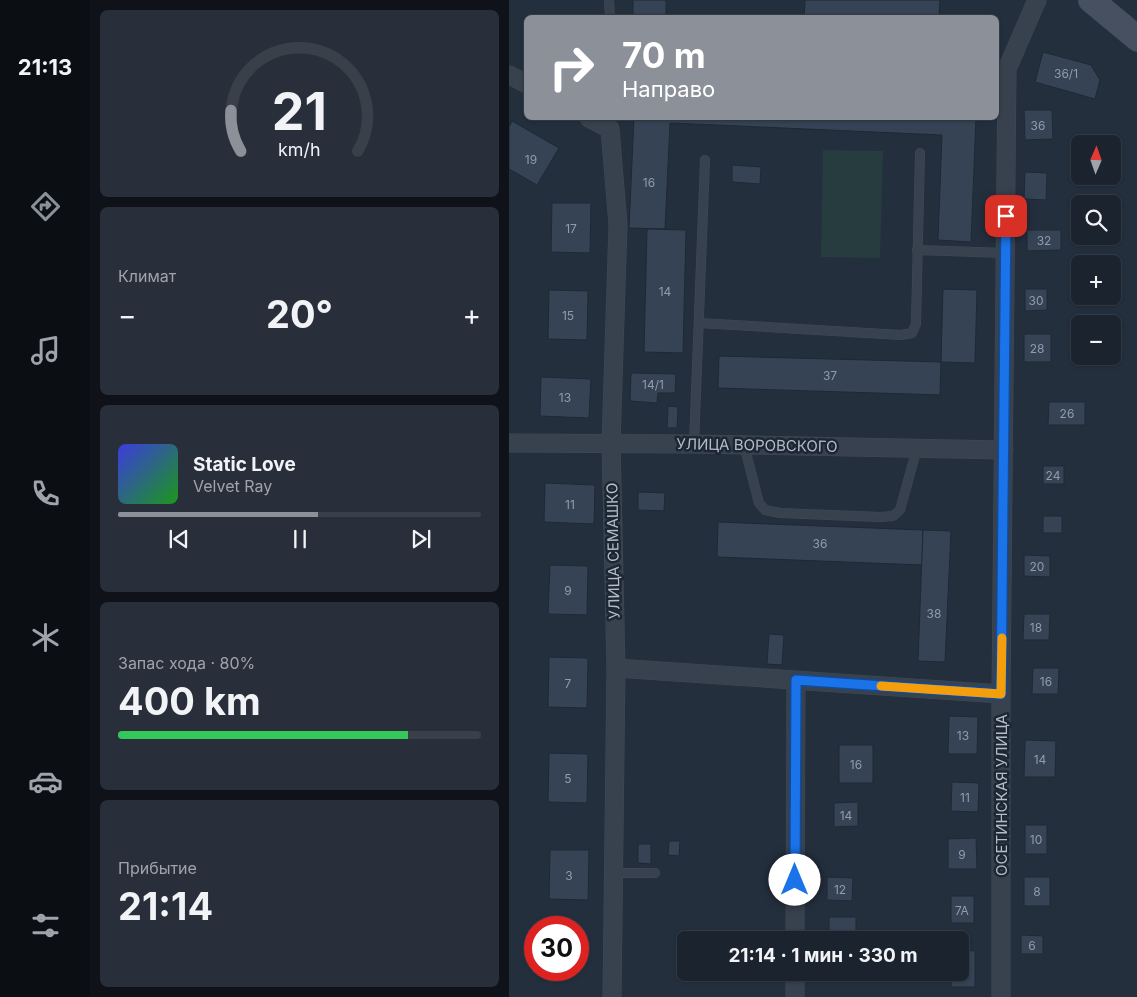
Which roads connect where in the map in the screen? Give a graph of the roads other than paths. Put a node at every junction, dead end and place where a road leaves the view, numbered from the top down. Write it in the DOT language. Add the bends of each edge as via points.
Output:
graph roads {
  1 [pos="609,0"];
  2 [pos="1037,0"];
  3 [pos="1091,0"];
  4 [pos="609,15"];
  5 [pos="1137,39"];
  6 [pos="1002,69"];
  7 [pos="509,75"];
  8 [pos="524,82"];
  9 [pos="597,120"];
  10 [pos="610,123"];
  11 [pos="920,153"];
  12 [pos="705,160"];
  13 [pos="917,250"];
  14 [pos="1006,253"];
  15 [pos="699,323"];
  16 [pos="509,443"];
  17 [pos="611,444"];
  18 [pos="694,444"];
  19 [pos="744,445"];
  20 [pos="917,448"];
  21 [pos="1004,450"];
  22 [pos="616,668"];
  23 [pos="796,680"];
  24 [pos="1001,694"];
  25 [pos="613,873"];
  26 [pos="655,873"];
  27 [pos="795,931"];
  28 [pos="795,981"];
  29 [pos="612,997"];
  30 [pos="795,997"];
  31 [pos="1001,997"];
  1 -- 4 [label="lane"];
  2 -- 6 [label="street, ОСЕТИНСКАЯ УЛИЦА"];
  3 -- 5 [label="main road"];
  6 -- 14 [label="street, ОСЕТИНСКАЯ УЛИЦА"];
  7 -- 8 [label="street"];
  9 -- 10 [label="street, УЛИЦА СЕМАШКО"];
  10 -- 17 [label="street, УЛИЦА СЕМАШКО" via="618,225"];
  11 -- 13 [label="lane"];
  12 -- 15 [label="lane"];
  13 -- 14 [label="lane"];
  13 -- 15 [label="lane" via="916,324 912,333 901,335"];
  14 -- 21 [label="street, ОСЕТИНСКАЯ УЛИЦА"];
  15 -- 18 [label="lane"];
  16 -- 17 [label="street, УЛИЦА ВОРОВСКОГО"];
  17 -- 18 [label="street, УЛИЦА ВОРОВСКОГО"];
  17 -- 22 [label="street, УЛИЦА СЕМАШКО"];
  18 -- 19 [label="street, УЛИЦА ВОРОВСКОГО"];
  19 -- 20 [label="street, УЛИЦА ВОРОВСКОГО"];
  19 -- 20 [label="lane" via="759,503 765,510 880,517 893,516 900,510"];
  20 -- 21 [label="street, УЛИЦА ВОРОВСКОГО"];
  21 -- 24 [label="street, ОСЕТИНСКАЯ УЛИЦА"];
  22 -- 23 [label="street"];
  22 -- 25 [label="street, УЛИЦА СЕМАШКО"];
  23 -- 24 [label="street"];
  23 -- 27 [label="street"];
  24 -- 31 [label="street, ОСЕТИНСКАЯ УЛИЦА"];
  25 -- 26 [label="lane"];
  25 -- 29 [label="street, УЛИЦА СЕМАШКО"];
  28 -- 30 [label="street"];
}
